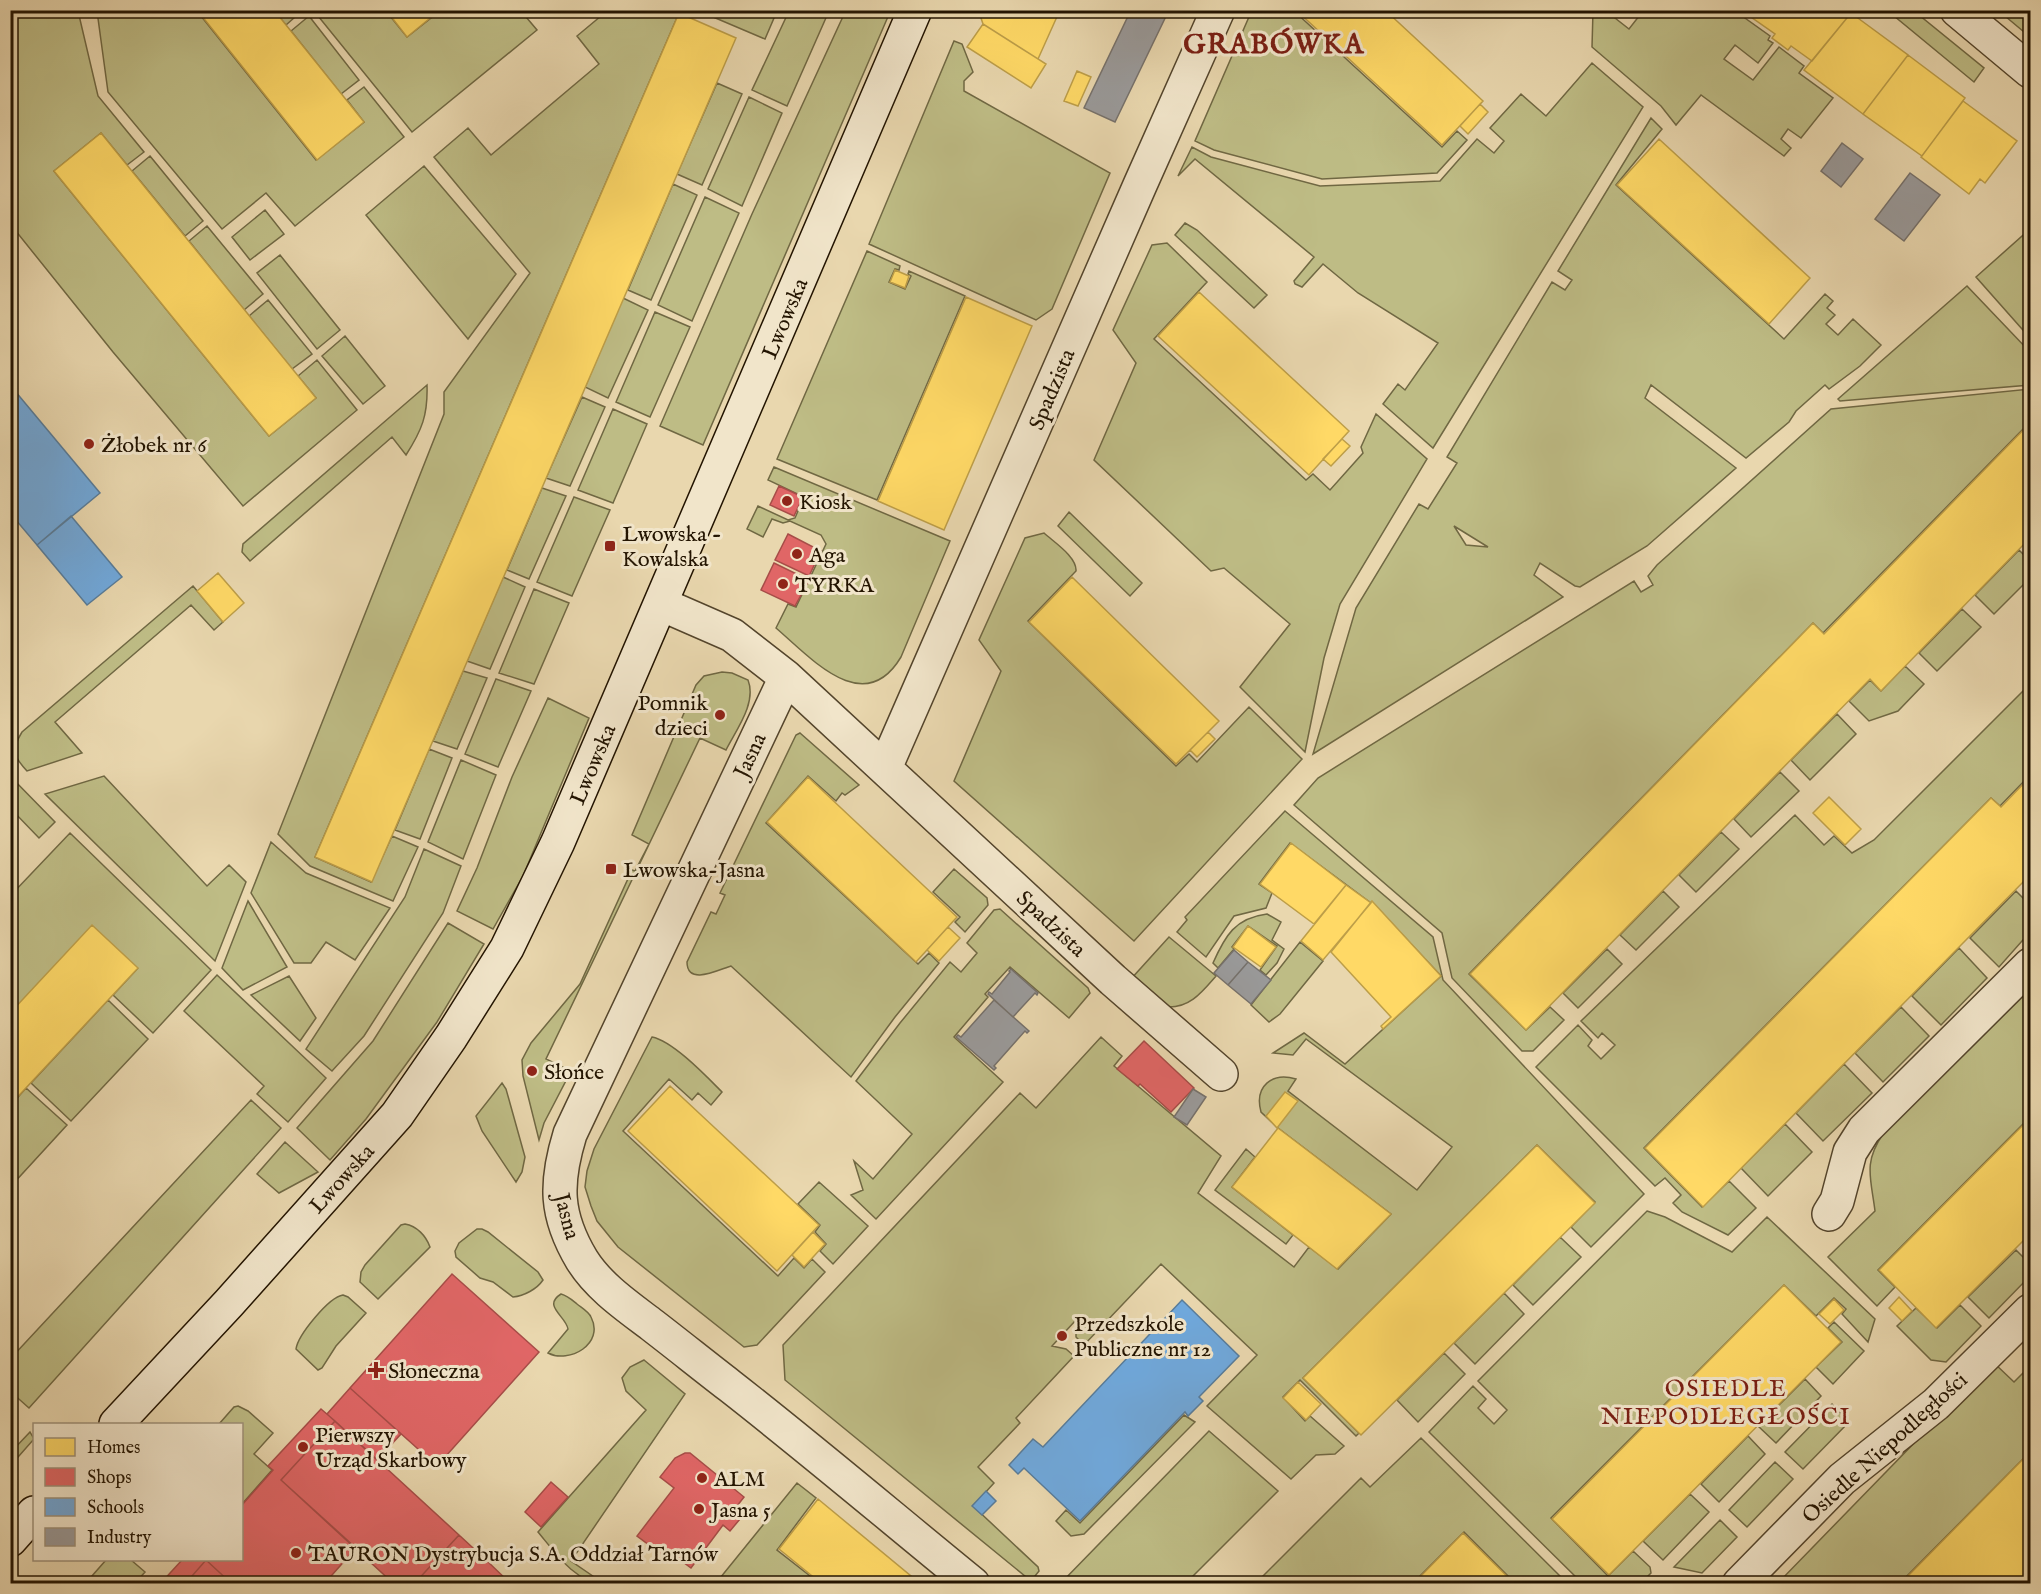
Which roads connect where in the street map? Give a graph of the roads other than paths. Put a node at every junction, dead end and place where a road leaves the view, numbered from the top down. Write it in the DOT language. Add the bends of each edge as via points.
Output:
graph roads {
  1 [pos="915,10"];
  2 [pos="1218,10"];
  3 [pos="1957,10"];
  4 [pos="2031,71"];
  5 [pos="661,604"];
  6 [pos="786,677"];
  7 [pos="885,768"];
  8 [pos="2031,965"];
  9 [pos="1221,1074"];
  10 [pos="1829,1214"];
  11 [pos="2031,1311"];
  12 [pos="118,1423"];
  13 [pos="33,1515"];
  14 [pos="10,1540"];
  15 [pos="973,1584"];
  16 [pos="1738,1584"];
  1 -- 5 [label="street, Lwowska"];
  2 -- 7 [label="street, Spadzista"];
  3 -- 4 [label="street"];
  5 -- 6 [label="street, Spadzista" via="732,635"];
  5 -- 12 [label="street, Lwowska" via="533,896 507,948 451,1037 397,1115"];
  6 -- 7 [label="street, Spadzista"];
  6 -- 15 [label="street, Jasna" via="570,1134 558,1186 565,1222 584,1262 617,1298"];
  7 -- 9 [label="street, Spadzista" via="1113,980"];
  8 -- 10 [label="street" via="1864,1130 1850,1152 1837,1201"];
  11 -- 16 [label="street, Osiedle Niepodległości" via="1936,1404 1842,1479"];
  13 -- 14 [label="street"];
}
